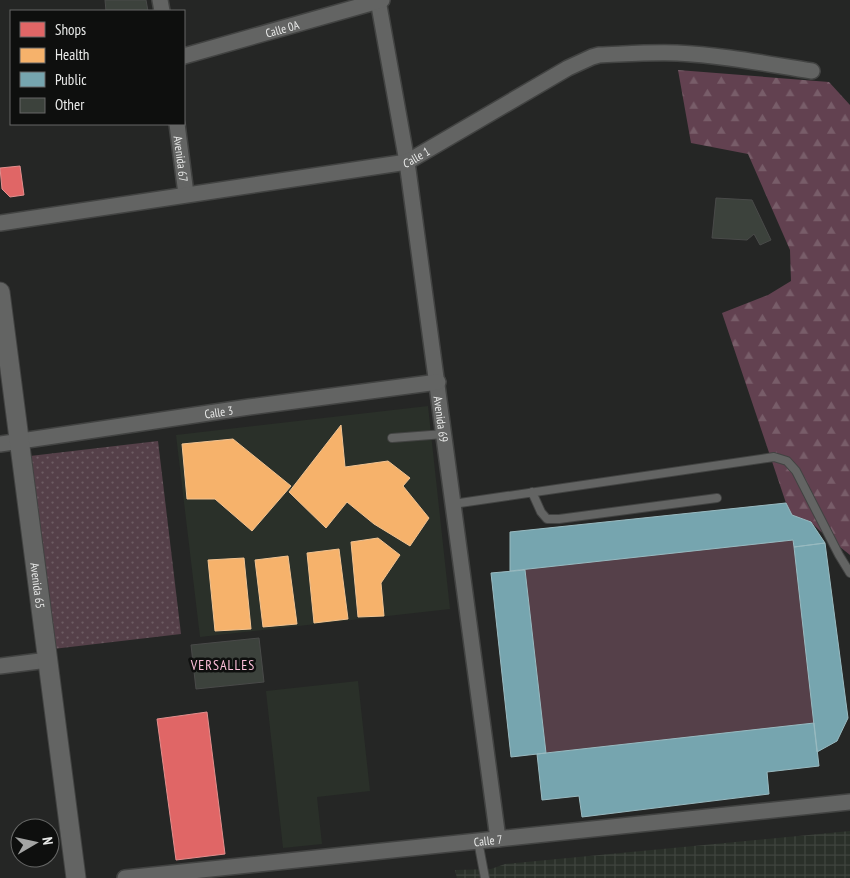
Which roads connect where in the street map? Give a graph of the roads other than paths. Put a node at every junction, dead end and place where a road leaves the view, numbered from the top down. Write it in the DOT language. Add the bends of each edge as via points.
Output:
graph roads {
  1 [pos="380,0"];
  2 [pos="185,56"];
  3 [pos="812,72"];
  4 [pos="177,125"];
  5 [pos="407,162"];
  6 [pos="186,194"];
  7 [pos="0,223"];
  8 [pos="0,292"];
  9 [pos="438,382"];
  10 [pos="444,434"];
  11 [pos="392,438"];
  12 [pos="19,441"];
  13 [pos="0,444"];
  14 [pos="532,492"];
  15 [pos="716,498"];
  16 [pos="454,504"];
  17 [pos="850,573"];
  18 [pos="48,660"];
  19 [pos="0,666"];
  20 [pos="850,802"];
  21 [pos="498,839"];
  22 [pos="478,841"];
  23 [pos="76,878"];
  24 [pos="125,878"];
  25 [pos="485,878"];
  1 -- 2 [label="street, Calle 0A"];
  1 -- 5 [label="street, Avenida 69"];
  3 -- 5 [label="street, Calle 1" via="675,53 592,57"];
  4 -- 6 [label="street, Avenida 67"];
  5 -- 6 [label="street, Calle 1"];
  5 -- 9 [label="street, Avenida 69"];
  6 -- 7 [label="street, Calle 1"];
  8 -- 12 [label="street, Avenida 65"];
  9 -- 10 [label="street, Avenida 69"];
  9 -- 12 [label="street, Calle 3"];
  10 -- 11 [label="lane"];
  10 -- 16 [label="street, Avenida 69"];
  12 -- 13 [label="street, Calle 3"];
  12 -- 18 [label="street, Avenida 65"];
  14 -- 15 [label="lane" via="548,519"];
  14 -- 16 [label="lane"];
  14 -- 17 [label="lane" via="774,457 787,461 796,471"];
  16 -- 21 [label="street, Avenida 69"];
  18 -- 19 [label="street"];
  18 -- 23 [label="street, Avenida 65"];
  20 -- 21 [label="street, Calle 7"];
  21 -- 22 [label="street, Calle 7"];
  22 -- 24 [label="street, Calle 7" via="237,869"];
  22 -- 25 [label="lane"];
}
